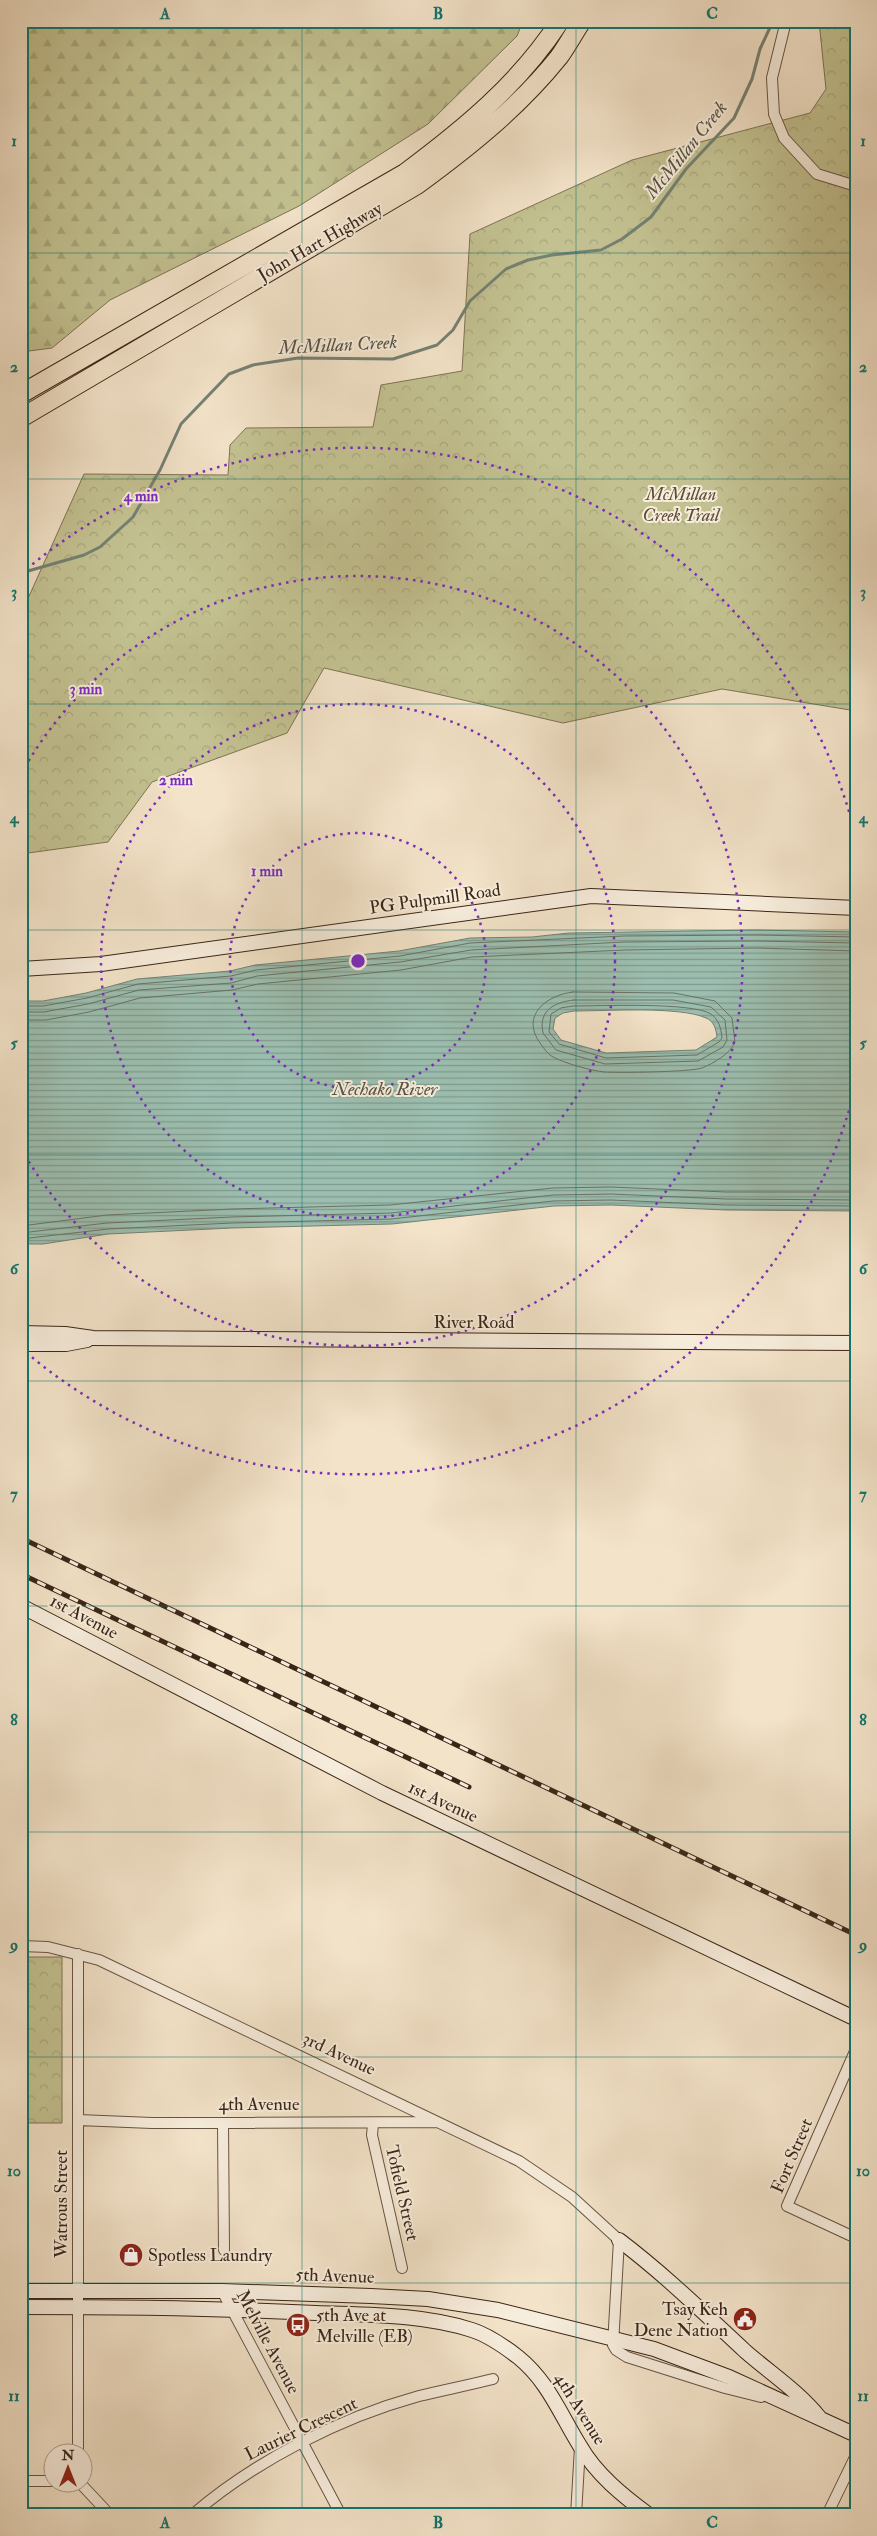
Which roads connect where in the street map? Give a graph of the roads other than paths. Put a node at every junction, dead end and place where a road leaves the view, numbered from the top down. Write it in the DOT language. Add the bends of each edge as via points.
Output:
graph roads {
  1 [pos="560,21"];
  2 [pos="582,21"];
  3 [pos="786,21"];
  4 [pos="856,186"];
  5 [pos="21,394"];
  6 [pos="21,418"];
  7 [pos="856,908"];
  8 [pos="21,969"];
  9 [pos="21,1333"];
  10 [pos="93,1338"];
  11 [pos="856,1343"];
  12 [pos="21,1344"];
  13 [pos="21,1606"];
  14 [pos="21,1946"];
  15 [pos="78,1954"];
  16 [pos="856,2019"];
  17 [pos="856,2049"];
  18 [pos="78,2120"];
  19 [pos="440,2122"];
  20 [pos="223,2123"];
  21 [pos="373,2124"];
  22 [pos="856,2238"];
  23 [pos="619,2240"];
  24 [pos="224,2250"];
  25 [pos="402,2268"];
  26 [pos="222,2290"];
  27 [pos="21,2291"];
  28 [pos="77,2291"];
  29 [pos="21,2308"];
  30 [pos="78,2308"];
  31 [pos="232,2309"];
  32 [pos="614,2337"];
  33 [pos="493,2379"];
  34 [pos="820,2418"];
  35 [pos="856,2435"];
  36 [pos="304,2443"];
  37 [pos="78,2444"];
  38 [pos="580,2447"];
  39 [pos="856,2455"];
  40 [pos="21,2481"];
  41 [pos="42,2481"];
  42 [pos="90,2494"];
  43 [pos="110,2515"];
  44 [pos="192,2515"];
  45 [pos="341,2515"];
  46 [pos="576,2515"];
  47 [pos="649,2515"];
  48 [pos="827,2515"];
  1 -- 5 [label="highway, John Hart Highway" via="545,44 502,94 460,132 405,173"];
  2 -- 6 [label="highway, John Hart Highway" via="559,56 512,107 470,146 418,184"];
  3 -- 4 [label="street" via="772,78 774,114 784,138 817,174"];
  7 -- 8 [label="main road, PG Pulpmill Road" via="590,896 101,964"];
  9 -- 10 [label="main road, River Road"];
  10 -- 11 [label="main road, River Road"];
  10 -- 12 [label="main road, River Road" via="66,1344"];
  13 -- 16 [label="main road, 1st Avenue" via="382,1793"];
  14 -- 15 [label="street, 3rd Avenue" via="48,1947"];
  15 -- 18 [label="street, Watrous Street"];
  15 -- 19 [label="street, 3rd Avenue" via="98,1960"];
  17 -- 22 [label="street, Fort Street" via="787,2206"];
  18 -- 20 [label="street, 4th Avenue"];
  18 -- 28 [label="street, Watrous Street"];
  19 -- 21 [label="street, 4th Avenue"];
  19 -- 23 [label="street, 3rd Avenue" via="545,2177"];
  20 -- 21 [label="street, 4th Avenue"];
  20 -- 24 [label="street"];
  21 -- 25 [label="street, Tofield Street" via="372,2135"];
  23 -- 32 [label="street"];
  23 -- 34 [label="main road" via="803,2397"];
  26 -- 28 [label="main road, 5th Avenue"];
  26 -- 31 [label="street, Melville Avenue"];
  26 -- 32 [label="main road, 5th Avenue" via="428,2300 498,2310"];
  27 -- 28 [label="main road, 5th Avenue"];
  28 -- 30 [label="street, Watrous Street"];
  29 -- 30 [label="main road"];
  30 -- 31 [label="main road"];
  30 -- 37 [label="street, Watrous Street"];
  31 -- 36 [label="street, Melville Avenue"];
  31 -- 38 [label="main road, 4th Avenue" via="392,2316 442,2322 474,2331 498,2343 535,2374 554,2398"];
  32 -- 34 [label="main road, 5th Avenue" via="700,2365"];
  33 -- 36 [label="street, Laurier Crescent" via="418,2396 337,2425"];
  34 -- 35 [label="main road"];
  36 -- 44 [label="street, Laurier Crescent" via="245,2473"];
  36 -- 45 [label="street, Melville Avenue"];
  38 -- 46 [label="street"];
  38 -- 47 [label="main road, 4th Avenue" via="603,2477"];
  39 -- 48 [label="street"];
  40 -- 41 [label="street"];
  42 -- 43 [label="street"];
}
